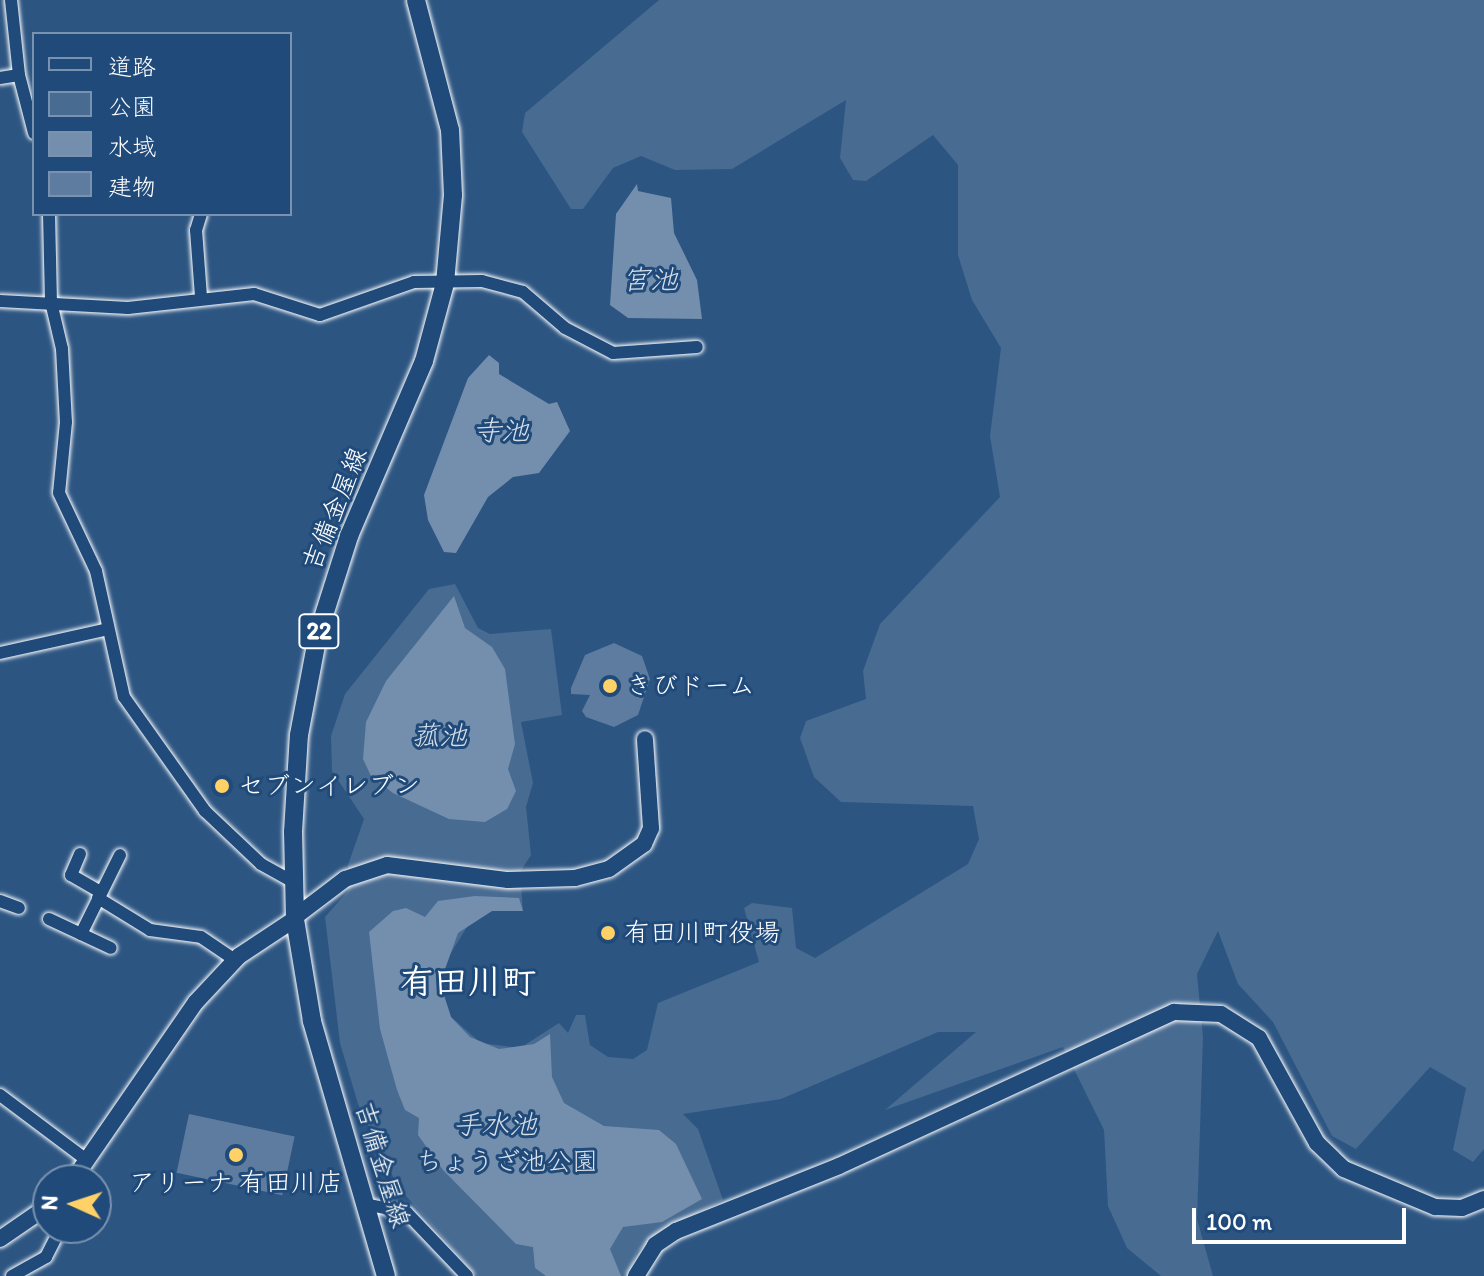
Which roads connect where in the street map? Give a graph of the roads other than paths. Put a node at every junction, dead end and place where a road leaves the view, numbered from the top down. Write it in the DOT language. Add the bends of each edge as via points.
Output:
graph roads {
  1 [pos="11,0"];
  2 [pos="416,0"];
  3 [pos="19,75"];
  4 [pos="0,78"];
  5 [pos="32,125"];
  6 [pos="49,216"];
  7 [pos="200,216"];
  8 [pos="445,283"];
  9 [pos="201,296"];
  10 [pos="0,301"];
  11 [pos="51,302"];
  12 [pos="697,347"];
  13 [pos="104,630"];
  14 [pos="0,653"];
  15 [pos="645,739"];
  16 [pos="80,854"];
  17 [pos="120,855"];
  18 [pos="293,882"];
  19 [pos="99,895"];
  20 [pos="0,901"];
  21 [pos="19,908"];
  22 [pos="295,918"];
  23 [pos="49,919"];
  24 [pos="81,934"];
  25 [pos="111,948"];
  26 [pos="235,960"];
  27 [pos="0,1095"];
  28 [pos="88,1161"];
  29 [pos="86,1164"];
  30 [pos="1484,1199"];
  31 [pos="370,1205"];
  32 [pos="32,1217"];
  33 [pos="0,1239"];
  34 [pos="53,1244"];
  35 [pos="12,1276"];
  36 [pos="386,1276"];
  37 [pos="467,1276"];
  38 [pos="636,1276"];
  1 -- 3 [label="street"];
  2 -- 8 [label="main road, 吉備金屋線 / 22" via="450,130 453,195"];
  3 -- 4 [label="street"];
  3 -- 5 [label="street"];
  6 -- 11 [label="street"];
  7 -- 9 [label="street" via="196,230"];
  8 -- 9 [label="street" via="414,282 320,315 254,294"];
  8 -- 12 [label="street" via="508,286 613,353"];
  8 -- 18 [label="main road, 吉備金屋線 / 22" via="424,361 354,523 318,634 298,750"];
  9 -- 11 [label="street" via="128,308"];
  10 -- 11 [label="street"];
  11 -- 13 [label="street" via="62,349 66,422 59,493 96,571"];
  13 -- 14 [label="street"];
  13 -- 18 [label="street" via="124,697 141,726 205,811 261,864"];
  15 -- 22 [label="street" via="651,828 644,844 609,869 575,878 508,880 387,865 345,879"];
  16 -- 19 [label="street" via="71,875"];
  17 -- 19 [label="street"];
  18 -- 22 [label="main road, 吉備金屋線 / 22"];
  19 -- 24 [label="street"];
  19 -- 26 [label="street" via="150,930 201,937"];
  20 -- 21 [label="street"];
  22 -- 26 [label="street"];
  22 -- 31 [label="main road, 吉備金屋線 / 22" via="312,1021"];
  23 -- 24 [label="street"];
  24 -- 25 [label="street"];
  26 -- 28 [label="street" via="190,1010"];
  27 -- 28 [label="street"];
  28 -- 29 [label="street"];
  30 -- 38 [label="street" via="1462,1208 1435,1207 1352,1174 1317,1143 1259,1038 1221,1014 1174,1012 839,1166 676,1231 655,1245"];
  31 -- 36 [label="main road, 吉備金屋線 / 22"];
  31 -- 37 [label="street" via="391,1205 407,1213"];
  32 -- 33 [label="street"];
  34 -- 35 [label="street" via="46,1257"];
}
